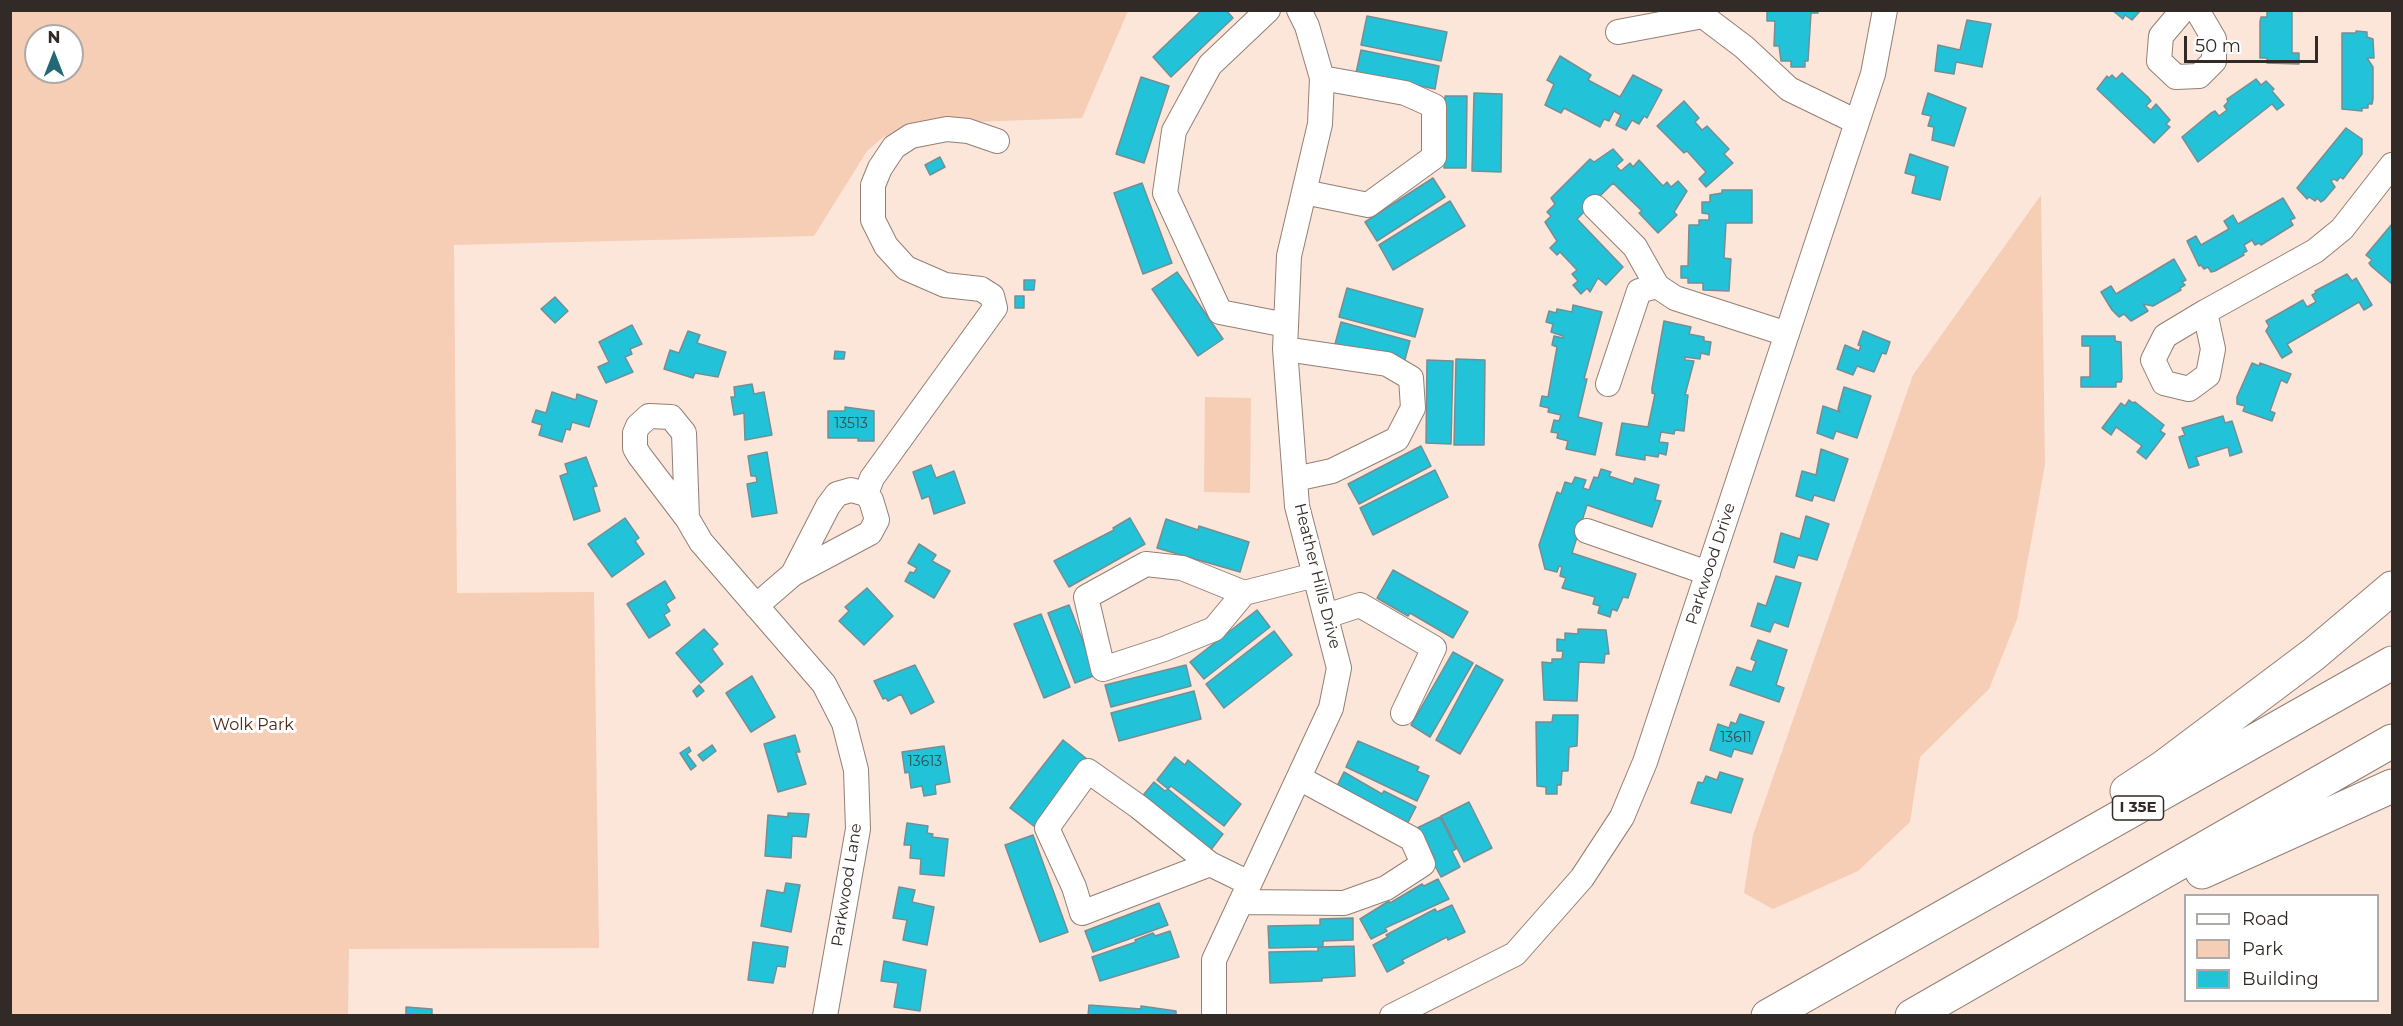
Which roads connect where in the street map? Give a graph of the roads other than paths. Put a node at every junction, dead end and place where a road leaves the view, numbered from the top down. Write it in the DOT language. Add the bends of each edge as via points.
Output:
graph roads {
  1 [pos="1268,10"];
  2 [pos="1299,10"];
  3 [pos="1885,10"];
  4 [pos="2183,10"];
  5 [pos="2197,10"];
  6 [pos="1618,32"];
  7 [pos="1322,78"];
  8 [pos="1857,122"];
  9 [pos="997,141"];
  10 [pos="2392,165"];
  11 [pos="1304,192"];
  12 [pos="1596,207"];
  13 [pos="1657,286"];
  14 [pos="2205,312"];
  15 [pos="1787,334"];
  16 [pos="1286,337"];
  17 [pos="1608,384"];
  18 [pos="1295,478"];
  19 [pos="866,494"];
  20 [pos="687,518"];
  21 [pos="1587,531"];
  22 [pos="1708,573"];
  23 [pos="793,574"];
  24 [pos="1316,575"];
  25 [pos="2392,588"];
  26 [pos="1244,593"];
  27 [pos="756,606"];
  28 [pos="1326,616"];
  29 [pos="2392,663"];
  30 [pos="1403,713"];
  31 [pos="2392,741"];
  32 [pos="1299,778"];
  33 [pos="2392,786"];
  34 [pos="1210,864"];
  35 [pos="1245,892"];
  36 [pos="1883,951"];
  37 [pos="2029,951"];
  38 [pos="825,1016"];
  39 [pos="1214,1016"];
  40 [pos="1392,1016"];
  41 [pos="1768,1016"];
  42 [pos="1912,1016"];
  1 -- 16 [label="street" via="1210,65 1174,131 1165,193 1220,312"];
  2 -- 7 [label="street, Heather Hills Drive"];
  3 -- 8 [label="street, Parkwood Drive" via="1873,74"];
  4 -- 5 [label="street" via="2161,36 2159,61 2176,77 2199,76 2214,61 2214,39"];
  6 -- 8 [label="street" via="1703,16 1789,89"];
  7 -- 11 [label="street, Heather Hills Drive" via="1320,124"];
  7 -- 11 [label="street" via="1405,93 1434,106 1434,157 1368,205"];
  8 -- 15 [label="street, Parkwood Drive"];
  9 -- 19 [label="street" via="968,131 946,129 911,136 894,147 873,185 873,220 886,246 906,268 945,285 981,289 993,296 995,308 872,478"];
  10 -- 14 [label="street" via="2342,229 2315,251"];
  11 -- 16 [label="street, Heather Hills Drive" via="1289,256"];
  12 -- 13 [label="street" via="1635,248"];
  13 -- 15 [label="street" via="1675,298"];
  13 -- 17 [label="street" via="1639,291"];
  15 -- 22 [label="street, Parkwood Drive"];
  16 -- 18 [label="street, Heather Hills Drive"];
  16 -- 18 [label="street" via="1388,364 1411,378 1413,398 1413,408 1397,439 1332,471"];
  18 -- 24 [label="street, Heather Hills Drive"];
  19 -- 23 [label="street" via="844,491 831,500"];
  19 -- 23 [label="street" via="877,513 870,533"];
  20 -- 27 [label="street, Parkwood Lane" via="701,542"];
  21 -- 22 [label="street"];
  22 -- 40 [label="street, Parkwood Drive" via="1645,762 1622,817 1582,878 1515,954"];
  23 -- 27 [label="street"];
  24 -- 26 [label="street"];
  24 -- 28 [label="street, Heather Hills Drive"];
  25 -- 36 [label="highway" via="2314,654 2165,766"];
  26 -- 26 [label="street" via="1182,568 1146,564 1136,569 1086,597 1103,669 1214,628"];
  27 -- 38 [label="street, Parkwood Lane" via="824,684 844,723 856,770 858,829"];
  28 -- 30 [label="street" via="1360,605 1434,648"];
  28 -- 32 [label="street, Heather Hills Drive" via="1339,668 1331,708"];
  29 -- 36 [label="highway, I 35E"];
  31 -- 37 [label="highway"];
  32 -- 35 [label="street, Heather Hills Drive"];
  32 -- 35 [label="street" via="1412,839 1423,864 1386,888 1344,903"];
  33 -- 37 [label="highway"];
  34 -- 34 [label="street" via="1088,771 1047,828 1082,914"];
  34 -- 35 [label="street"];
  35 -- 39 [label="street, Heather Hills Drive" via="1214,960"];
  36 -- 41 [label="highway, I 35E"];
  37 -- 42 [label="highway"];
}
